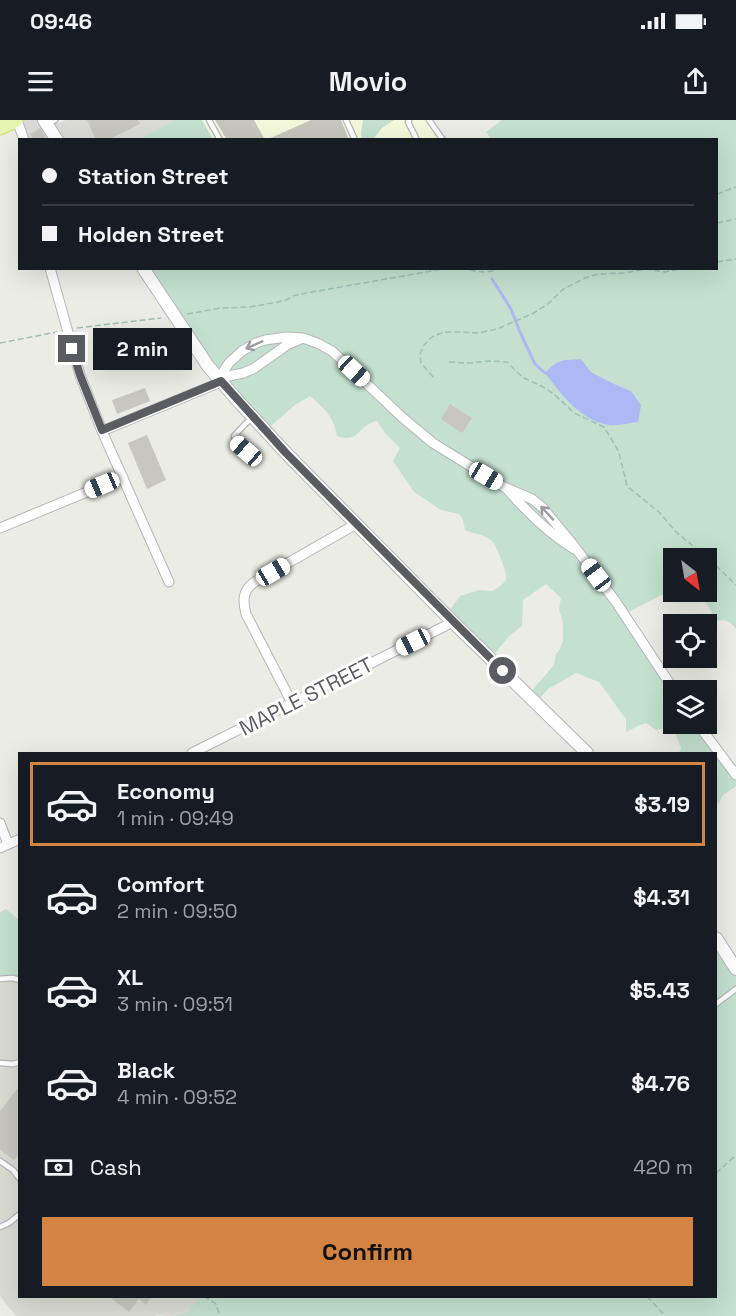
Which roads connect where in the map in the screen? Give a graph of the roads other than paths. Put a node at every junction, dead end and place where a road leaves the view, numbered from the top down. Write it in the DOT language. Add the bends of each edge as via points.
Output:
graph roads {
  1 [pos="16,120"];
  2 [pos="209,120"];
  3 [pos="346,120"];
  4 [pos="409,120"];
  5 [pos="429,120"];
  6 [pos="48,121"];
  7 [pos="0,127"];
  8 [pos="23,138"];
  9 [pos="56,138"];
  10 [pos="219,138"];
  11 [pos="354,138"];
  12 [pos="416,138"];
  13 [pos="442,138"];
  14 [pos="51,270"];
  15 [pos="144,270"];
  16 [pos="303,338"];
  17 [pos="220,380"];
  18 [pos="252,417"];
  19 [pos="102,430"];
  20 [pos="256,459"];
  21 [pos="123,477"];
  22 [pos="356,524"];
  23 [pos="0,528"];
  24 [pos="169,582"];
  25 [pos="453,622"];
  26 [pos="667,680"];
  27 [pos="292,703"];
  28 [pos="705,734"];
  29 [pos="194,752"];
  30 [pos="586,752"];
  31 [pos="736,775"];
  32 [pos="0,823"];
  33 [pos="18,840"];
  34 [pos="4,846"];
  35 [pos="717,940"];
  36 [pos="736,969"];
  37 [pos="0,979"];
  38 [pos="18,980"];
  39 [pos="736,989"];
  40 [pos="717,1003"];
  41 [pos="0,1063"];
  42 [pos="18,1063"];
  43 [pos="0,1161"];
  44 [pos="18,1176"];
  45 [pos="18,1216"];
  46 [pos="0,1227"];
  1 -- 7 [label="main road"];
  1 -- 8 [label="street"];
  2 -- 10 [label="lane"];
  3 -- 11 [label="lane"];
  4 -- 12 [label="lane"];
  5 -- 13 [label="lane"];
  6 -- 9 [label="street"];
  14 -- 19 [label="street" via="80,375"];
  15 -- 17 [label="street"];
  16 -- 17 [label="street" via="253,369"];
  16 -- 17 [label="street, one-way" via="281,337 256,343 235,357"];
  16 -- 26 [label="street" via="332,351 413,427 504,487 541,525 578,552"];
  17 -- 18 [label="street"];
  17 -- 19 [label="street"];
  18 -- 20 [label="lane" via="234,439"];
  18 -- 22 [label="street"];
  19 -- 21 [label="street"];
  21 -- 23 [label="street"];
  21 -- 24 [label="street"];
  22 -- 25 [label="street"];
  22 -- 27 [label="street" via="253,583 244,594 246,614"];
  25 -- 27 [label="street, MAPLE STREET"];
  25 -- 30 [label="street"];
  27 -- 29 [label="street, MAPLE STREET"];
  28 -- 31 [label="street"];
  32 -- 34 [label="street"];
  33 -- 34 [label="street"];
  35 -- 36 [label="street"];
  37 -- 38 [label="lane"];
  39 -- 40 [label="lane"];
  41 -- 42 [label="lane"];
  43 -- 44 [label="lane"];
  45 -- 46 [label="lane"];
}
